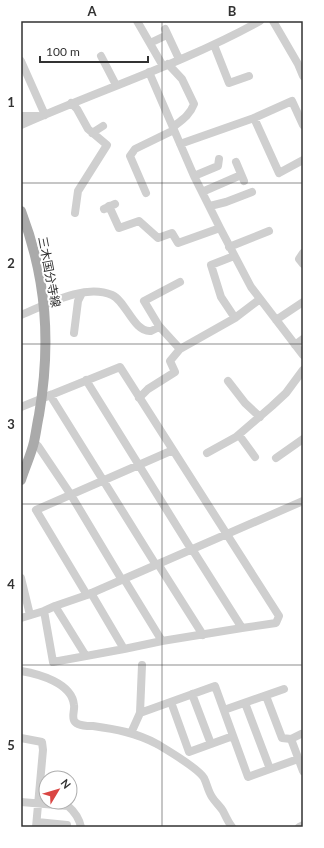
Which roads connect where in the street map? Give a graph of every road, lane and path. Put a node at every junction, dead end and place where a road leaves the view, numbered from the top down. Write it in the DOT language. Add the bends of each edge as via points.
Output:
graph roads {
  1 [pos="137,21"];
  2 [pos="260,21"];
  3 [pos="273,21"];
  4 [pos="150,43"];
  5 [pos="214,45"];
  6 [pos="101,56"];
  7 [pos="179,59"];
  8 [pos="21,61"];
  9 [pos="165,65"];
  10 [pos="149,72"];
  11 [pos="249,76"];
  12 [pos="303,76"];
  13 [pos="116,85"];
  14 [pos="71,103"];
  15 [pos="21,116"];
  16 [pos="43,116"];
  17 [pos="254,118"];
  18 [pos="303,125"];
  19 [pos="21,126"];
  20 [pos="103,126"];
  21 [pos="174,128"];
  22 [pos="92,133"];
  23 [pos="180,144"];
  24 [pos="219,159"];
  25 [pos="303,160"];
  26 [pos="236,162"];
  27 [pos="194,176"];
  28 [pos="202,192"];
  29 [pos="252,192"];
  30 [pos="146,193"];
  31 [pos="109,206"];
  32 [pos="210,206"];
  33 [pos="21,211"];
  34 [pos="75,213"];
  35 [pos="220,228"];
  36 [pos="269,232"];
  37 [pos="230,247"];
  38 [pos="303,253"];
  39 [pos="234,256"];
  40 [pos="303,264"];
  41 [pos="180,282"];
  42 [pos="82,293"];
  43 [pos="260,299"];
  44 [pos="303,302"];
  45 [pos="44,306"];
  46 [pos="21,315"];
  47 [pos="235,318"];
  48 [pos="276,320"];
  49 [pos="159,326"];
  50 [pos="74,333"];
  51 [pos="303,338"];
  52 [pos="298,346"];
  53 [pos="180,349"];
  54 [pos="303,355"];
  55 [pos="303,370"];
  56 [pos="86,380"];
  57 [pos="228,381"];
  58 [pos="46,397"];
  59 [pos="139,398"];
  60 [pos="21,407"];
  61 [pos="260,417"];
  62 [pos="239,435"];
  63 [pos="303,439"];
  64 [pos="34,442"];
  65 [pos="173,450"];
  66 [pos="207,453"];
  67 [pos="255,457"];
  68 [pos="276,458"];
  69 [pos="139,465"];
  70 [pos="21,480"];
  71 [pos="104,480"];
  72 [pos="70,495"];
  73 [pos="303,501"];
  74 [pos="226,534"];
  75 [pos="191,549"];
  76 [pos="157,564"];
  77 [pos="21,578"];
  78 [pos="123,579"];
  79 [pos="89,594"];
  80 [pos="55,606"];
  81 [pos="44,611"];
  82 [pos="30,615"];
  83 [pos="21,618"];
  84 [pos="242,628"];
  85 [pos="203,635"];
  86 [pos="162,641"];
  87 [pos="124,649"];
  88 [pos="86,656"];
  89 [pos="142,665"];
  90 [pos="21,671"];
  91 [pos="284,688"];
  92 [pos="192,694"];
  93 [pos="266,696"];
  94 [pos="171,702"];
  95 [pos="245,703"];
  96 [pos="224,710"];
  97 [pos="140,713"];
  98 [pos="131,733"];
  99 [pos="301,734"];
  100 [pos="233,736"];
  101 [pos="21,738"];
  102 [pos="291,739"];
  103 [pos="211,744"];
  104 [pos="189,752"];
  105 [pos="298,759"];
  106 [pos="182,761"];
  107 [pos="270,769"];
  108 [pos="43,770"];
  109 [pos="303,772"];
  110 [pos="21,802"];
  111 [pos="38,804"];
  112 [pos="73,810"];
  113 [pos="36,825"];
  114 [pos="67,825"];
  115 [pos="303,825"];
  116 [pos="81,827"];
  117 [pos="232,827"];
  118 [pos="299,827"];
  1 -- 4 [label="street"];
  2 -- 5 [label="street"];
  3 -- 12 [label="street"];
  4 -- 7 [label="street" via="166,32"];
  4 -- 9 [label="street"];
  5 -- 7 [label="street"];
  5 -- 11 [label="street" via="229,83"];
  6 -- 13 [label="street"];
  7 -- 9 [label="street"];
  8 -- 16 [label="street"];
  9 -- 10 [label="street"];
  9 -- 21 [label="street" via="182,79 194,104 191,111"];
  10 -- 13 [label="street"];
  10 -- 21 [label="street"];
  13 -- 14 [label="street"];
  14 -- 16 [label="street"];
  14 -- 22 [label="street"];
  15 -- 16 [label="street"];
  16 -- 19 [label="street"];
  17 -- 18 [label="street" via="292,101"];
  17 -- 23 [label="street"];
  17 -- 25 [label="street" via="279,173"];
  20 -- 22 [label="street"];
  21 -- 23 [label="street"];
  21 -- 30 [label="street" via="135,149 130,156"];
  22 -- 34 [label="street" via="107,145 78,190"];
  23 -- 27 [label="street"];
  24 -- 27 [label="street" via="218,166"];
  26 -- 28 [label="street" via="243,178"];
  27 -- 28 [label="street"];
  28 -- 32 [label="street"];
  29 -- 32 [label="street"];
  31 -- 35 [label="street" via="119,228 139,221 158,238 171,230 180,246"];
  32 -- 35 [label="street"];
  33 -- 45 [label="main road, 三木国分寺線" via="34,252"];
  35 -- 37 [label="street"];
  36 -- 37 [label="street" via="260,240"];
  37 -- 39 [label="street"];
  38 -- 40 [label="street" via="300,259"];
  39 -- 43 [label="street"];
  39 -- 47 [label="street" via="211,265 221,296"];
  41 -- 49 [label="street" via="144,301"];
  42 -- 45 [label="street"];
  42 -- 49 [label="street" via="112,295 119,299 138,326 144,330 152,331"];
  42 -- 50 [label="street" via="78,301"];
  43 -- 47 [label="street"];
  43 -- 48 [label="street"];
  44 -- 48 [label="street"];
  45 -- 46 [label="street"];
  45 -- 58 [label="main road, 三木国分寺線"];
  47 -- 53 [label="street"];
  48 -- 52 [label="street"];
  49 -- 53 [label="street"];
  51 -- 52 [label="street"];
  52 -- 54 [label="street"];
  53 -- 59 [label="street" via="170,361 175,372 148,389"];
  55 -- 61 [label="street" via="286,393"];
  56 -- 58 [label="street"];
  56 -- 59 [label="street" via="120,367"];
  56 -- 69 [label="street"];
  57 -- 61 [label="street"];
  58 -- 60 [label="street"];
  58 -- 64 [label="main road, 三木国分寺線"];
  58 -- 71 [label="street"];
  59 -- 65 [label="street"];
  61 -- 62 [label="street"];
  62 -- 66 [label="street"];
  62 -- 67 [label="street"];
  63 -- 68 [label="street"];
  64 -- 70 [label="main road, 三木国分寺線"];
  64 -- 72 [label="street"];
  65 -- 69 [label="street"];
  65 -- 74 [label="street"];
  69 -- 71 [label="street"];
  69 -- 75 [label="street"];
  71 -- 72 [label="street"];
  71 -- 76 [label="street"];
  72 -- 78 [label="street"];
  72 -- 79 [label="street" via="36,510"];
  73 -- 74 [label="street"];
  74 -- 75 [label="street"];
  74 -- 84 [label="street" via="279,616 276,623"];
  75 -- 76 [label="street"];
  75 -- 84 [label="street"];
  76 -- 78 [label="street"];
  76 -- 85 [label="street"];
  77 -- 82 [label="street"];
  78 -- 79 [label="street"];
  78 -- 86 [label="street"];
  79 -- 80 [label="street"];
  79 -- 87 [label="street"];
  80 -- 81 [label="street"];
  80 -- 88 [label="street"];
  81 -- 82 [label="street"];
  81 -- 88 [label="street" via="53,662"];
  82 -- 83 [label="street"];
  84 -- 85 [label="street"];
  85 -- 86 [label="street"];
  86 -- 87 [label="street"];
  87 -- 88 [label="street"];
  89 -- 97 [label="street"];
  90 -- 98 [label="street" via="56,682 65,689 74,703 73,719 76,723"];
  91 -- 93 [label="street"];
  92 -- 94 [label="street"];
  92 -- 96 [label="street" via="215,686"];
  92 -- 103 [label="street"];
  93 -- 95 [label="street"];
  93 -- 102 [label="street" via="282,738"];
  94 -- 97 [label="street"];
  94 -- 104 [label="street"];
  95 -- 96 [label="street"];
  95 -- 107 [label="street"];
  96 -- 100 [label="street"];
  97 -- 98 [label="street"];
  98 -- 106 [label="street" via="157,744"];
  99 -- 102 [label="street"];
  100 -- 103 [label="street"];
  100 -- 107 [label="street" via="248,777"];
  101 -- 108 [label="street" via="42,742"];
  102 -- 105 [label="street"];
  103 -- 104 [label="street"];
  104 -- 106 [label="street"];
  105 -- 107 [label="street"];
  105 -- 109 [label="street"];
  106 -- 117 [label="street" via="203,777 211,796"];
  110 -- 111 [label="street"];
  111 -- 113 [label="street"];
  112 -- 116 [label="street"];
  113 -- 114 [label="street"];
  115 -- 118 [label="street"];
}
